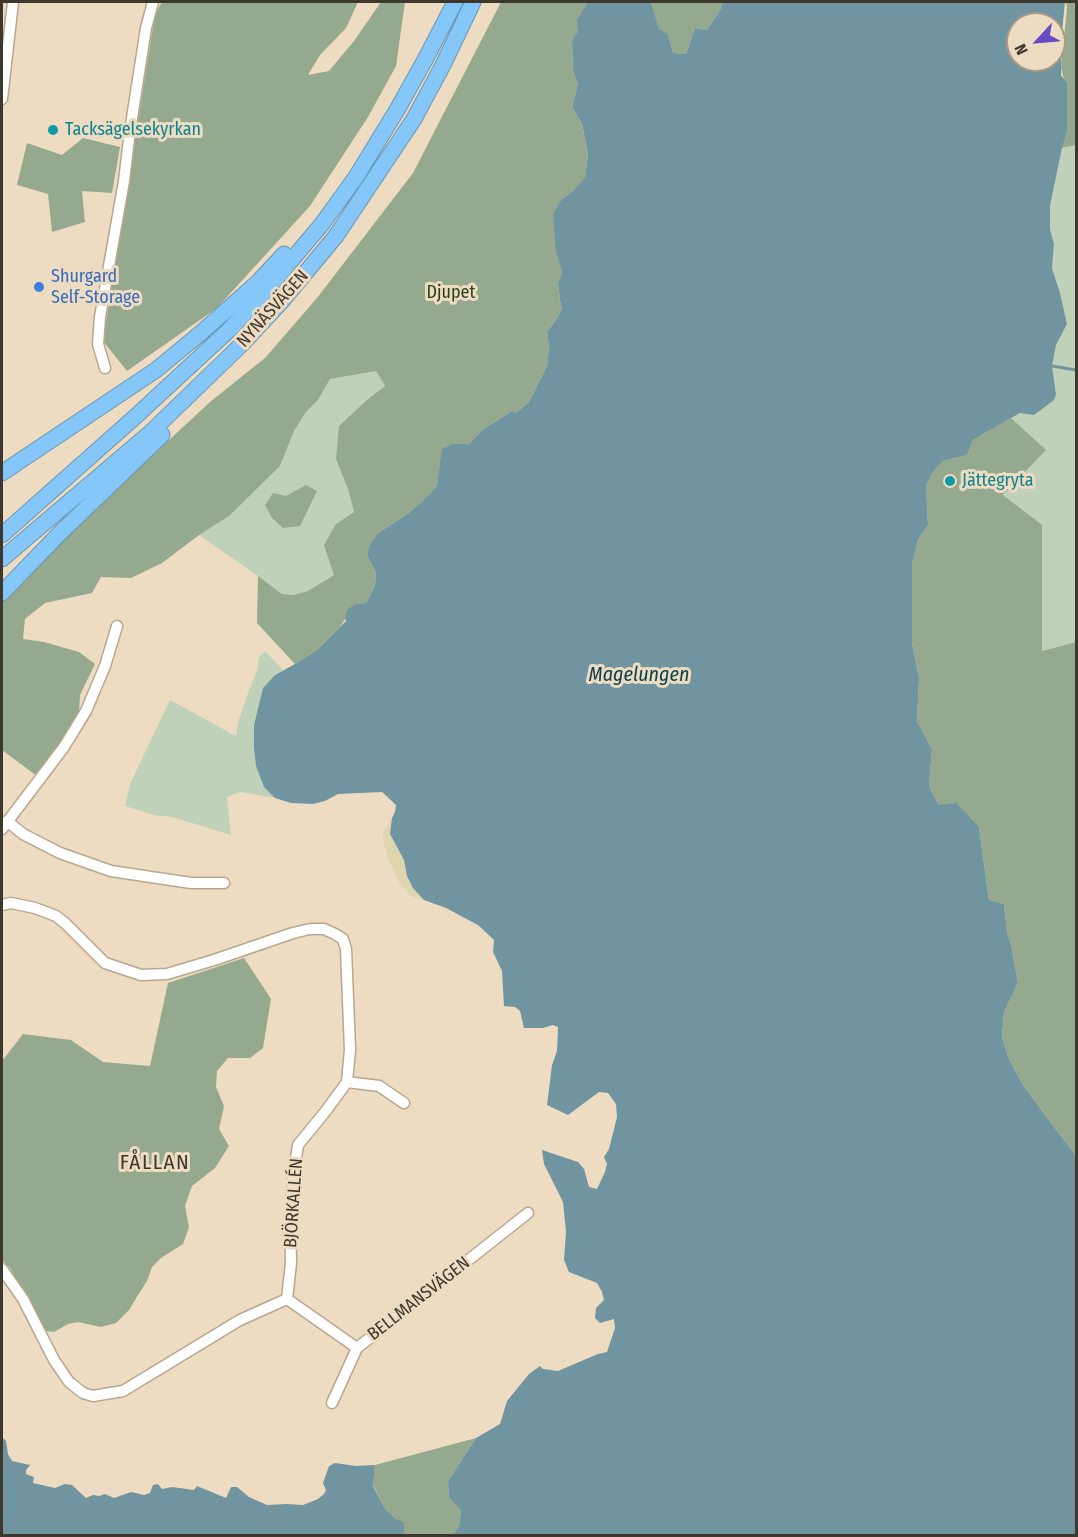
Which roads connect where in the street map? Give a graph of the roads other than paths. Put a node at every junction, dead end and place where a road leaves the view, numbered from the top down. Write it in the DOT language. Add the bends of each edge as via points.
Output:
graph roads {
  1 [pos="13,2"];
  2 [pos="153,2"];
  3 [pos="455,2"];
  4 [pos="473,2"];
  5 [pos="2,99"];
  6 [pos="356,177"];
  7 [pos="243,343"];
  8 [pos="105,368"];
  9 [pos="2,474"];
  10 [pos="2,535"];
  11 [pos="2,559"];
  12 [pos="2,592"];
  13 [pos="117,626"];
  14 [pos="4,825"];
  15 [pos="224,883"];
  16 [pos="2,905"];
  17 [pos="347,1082"];
  18 [pos="404,1103"];
  19 [pos="528,1214"];
  20 [pos="2,1269"];
  21 [pos="287,1299"];
  22 [pos="357,1348"];
  23 [pos="332,1403"];
  1 -- 5 [label="street"];
  2 -- 8 [label="street" via="100,317 98,344"];
  3 -- 6 [label="highway, NYNÄSVÄGEN"];
  4 -- 7 [label="highway, NYNÄSVÄGEN" via="414,119 361,200 330,244"];
  6 -- 9 [label="highway" via="258,282 202,332 156,370"];
  6 -- 10 [label="highway, NYNÄSVÄGEN" via="322,224 229,330"];
  7 -- 11 [label="highway, NYNÄSVÄGEN" via="150,433"];
  7 -- 12 [label="highway" via="185,412"];
  13 -- 14 [label="street" via="86,711 64,747"];
  14 -- 15 [label="street" via="60,853 111,871 191,883"];
  16 -- 17 [label="street" via="36,908 56,916 105,963 141,975 167,974 310,929 335,934 343,939 348,960"];
  17 -- 18 [label="street" via="379,1086"];
  17 -- 21 [label="street, BJÖRKALLÉN" via="298,1145"];
  19 -- 22 [label="street, BELLMANSVÄGEN"];
  20 -- 21 [label="street" via="69,1382 93,1396 123,1391 240,1320"];
  21 -- 22 [label="street"];
  22 -- 23 [label="street, BELLMANSVÄGEN"];
}
